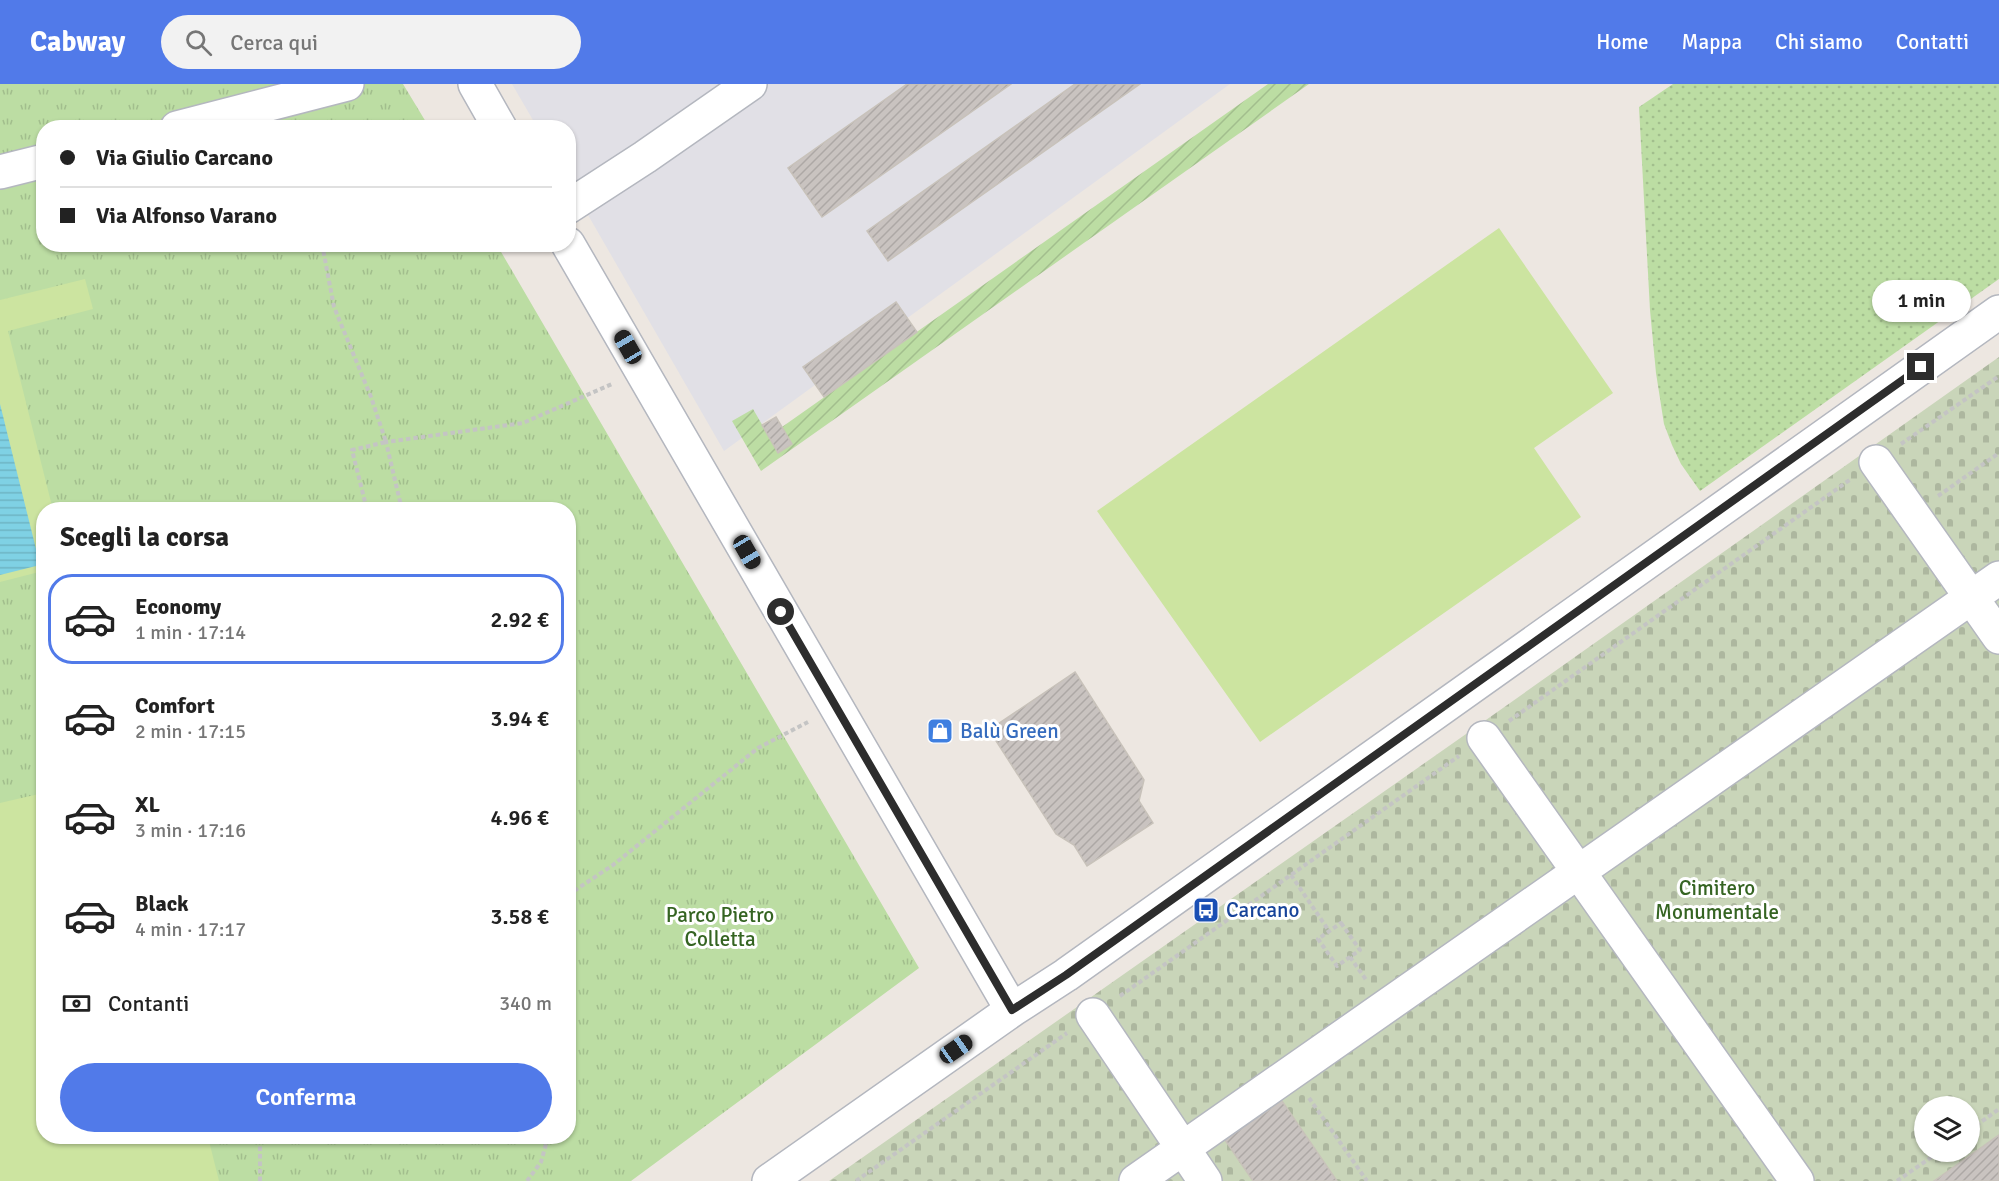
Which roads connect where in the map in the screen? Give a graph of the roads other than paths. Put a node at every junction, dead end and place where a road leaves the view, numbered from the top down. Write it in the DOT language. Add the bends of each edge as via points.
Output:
graph roads {
  1 [pos="347,84"];
  2 [pos="475,84"];
  3 [pos="750,84"];
  4 [pos="208,120"];
  5 [pos="495,120"];
  6 [pos="36,163"];
  7 [pos="0,172"];
  8 [pos="576,202"];
  9 [pos="573,252"];
  10 [pos="1999,312"];
  11 [pos="1876,462"];
  12 [pos="1999,578"];
  13 [pos="1971,598"];
  14 [pos="1999,637"];
  15 [pos="1484,738"];
  16 [pos="1578,872"];
  17 [pos="1012,1010"];
  18 [pos="1093,1015"];
  19 [pos="1182,1148"];
  20 [pos="769,1181"];
  21 [pos="1136,1181"];
  22 [pos="1205,1181"];
  23 [pos="1797,1181"];
  1 -- 4 [label="street"];
  2 -- 5 [label="street"];
  3 -- 8 [label="street"];
  6 -- 7 [label="street"];
  9 -- 17 [label="street"];
  10 -- 17 [label="street"];
  11 -- 13 [label="street"];
  12 -- 13 [label="street"];
  13 -- 14 [label="street"];
  13 -- 16 [label="street"];
  15 -- 16 [label="street"];
  16 -- 19 [label="street"];
  16 -- 23 [label="street"];
  17 -- 20 [label="street"];
  18 -- 19 [label="street"];
  19 -- 21 [label="street"];
  19 -- 22 [label="street"];
}
